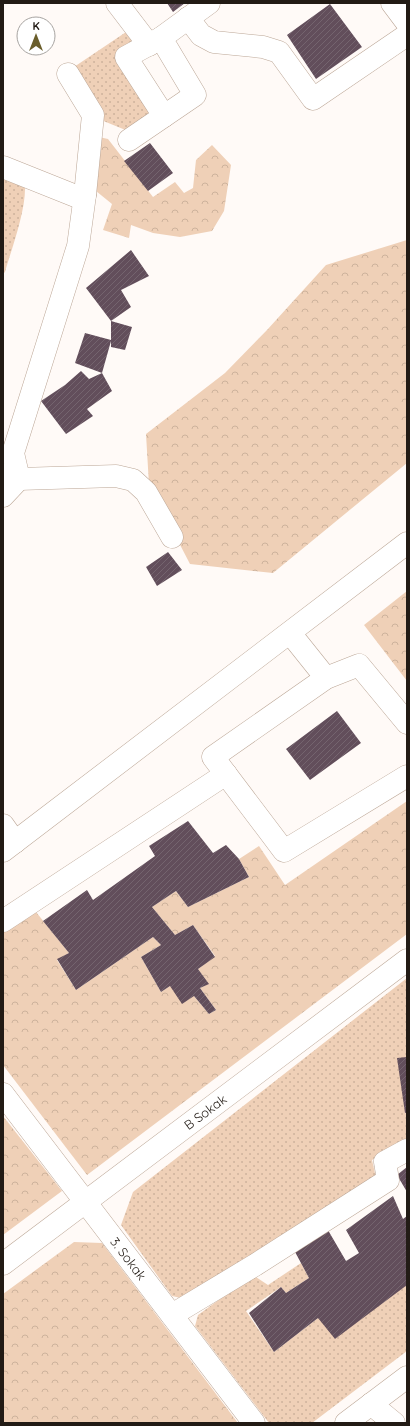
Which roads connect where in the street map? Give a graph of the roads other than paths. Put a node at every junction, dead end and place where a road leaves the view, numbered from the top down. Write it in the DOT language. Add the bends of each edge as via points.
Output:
graph roads {
  1 [pos="117,3"];
  2 [pos="209,3"];
  3 [pos="392,3"];
  4 [pos="188,18"];
  5 [pos="407,23"];
  6 [pos="407,35"];
  7 [pos="155,41"];
  8 [pos="68,74"];
  9 [pos="164,116"];
  10 [pos="129,140"];
  11 [pos="3,167"];
  12 [pos="85,195"];
  13 [pos="11,476"];
  14 [pos="3,496"];
  15 [pos="172,537"];
  16 [pos="407,543"];
  17 [pos="290,633"];
  18 [pos="326,678"];
  19 [pos="407,723"];
  20 [pos="226,774"];
  21 [pos="407,776"];
  22 [pos="7,839"];
  23 [pos="3,921"];
  24 [pos="407,960"];
  25 [pos="3,1094"];
  26 [pos="407,1150"];
  27 [pos="85,1202"];
  28 [pos="3,1264"];
  29 [pos="172,1315"];
  30 [pos="407,1377"];
  31 [pos="371,1404"];
  32 [pos="254,1423"];
  33 [pos="346,1423"];
  34 [pos="394,1423"];
  1 -- 7 [label="street"];
  2 -- 4 [label="street"];
  3 -- 5 [label="street"];
  4 -- 6 [label="street" via="201,36 214,42 263,47 279,52 313,99"];
  4 -- 7 [label="street"];
  7 -- 9 [label="street" via="126,57"];
  7 -- 9 [label="street" via="195,95"];
  8 -- 12 [label="street" via="93,115"];
  9 -- 10 [label="street"];
  11 -- 12 [label="street" via="78,197"];
  12 -- 13 [label="street" via="78,246 13,453"];
  13 -- 14 [label="street"];
  13 -- 15 [label="street" via="116,476 133,480 146,492"];
  16 -- 17 [label="street"];
  17 -- 18 [label="street"];
  17 -- 22 [label="street"];
  18 -- 19 [label="street" via="359,664"];
  18 -- 20 [label="street" via="213,757"];
  20 -- 21 [label="street" via="284,851"];
  20 -- 23 [label="street"];
  24 -- 27 [label="street, B Sokak"];
  25 -- 27 [label="street, 3. Sokak"];
  26 -- 29 [label="street" via="385,1162 388,1180"];
  27 -- 28 [label="street, B Sokak"];
  27 -- 29 [label="street, 3. Sokak"];
  29 -- 32 [label="street, 3. Sokak"];
  30 -- 31 [label="street"];
  31 -- 33 [label="street"];
  31 -- 34 [label="street"];
}
